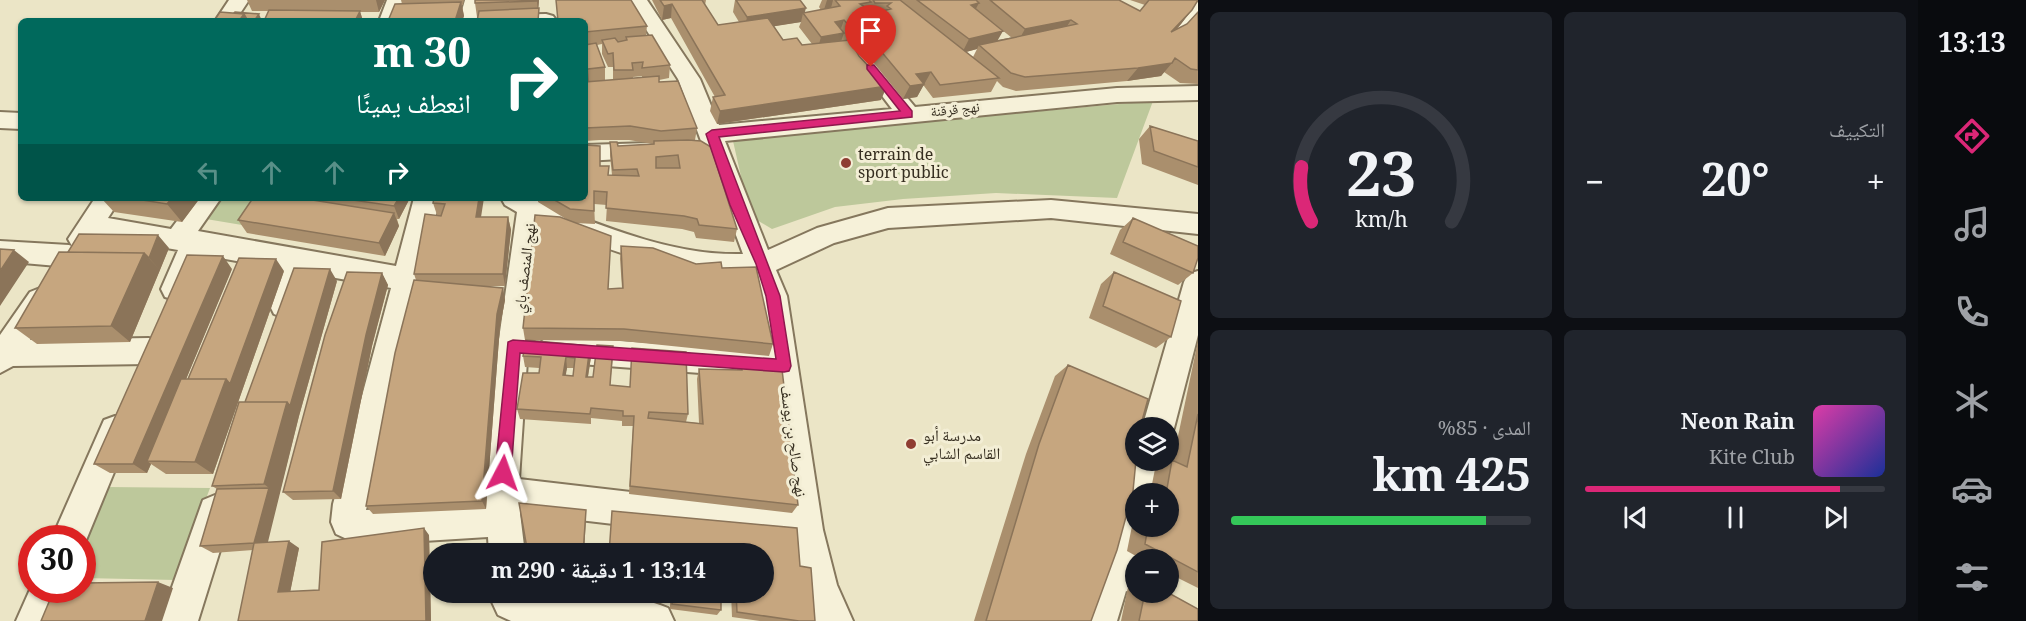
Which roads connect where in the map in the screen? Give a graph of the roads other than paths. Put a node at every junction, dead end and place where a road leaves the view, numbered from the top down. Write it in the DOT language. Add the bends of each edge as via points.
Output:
graph roads {
  1 [pos="239,0"];
  2 [pos="397,0"];
  3 [pos="475,0"];
  4 [pos="637,0"];
  5 [pos="1182,0"];
  6 [pos="1198,7"];
  7 [pos="546,14"];
  8 [pos="227,18"];
  9 [pos="390,18"];
  10 [pos="470,18"];
  11 [pos="519,18"];
  12 [pos="1178,32"];
  13 [pos="1033,41"];
  14 [pos="940,42"];
  15 [pos="858,51"];
  16 [pos="957,56"];
  17 [pos="974,69"];
  18 [pos="991,83"];
  19 [pos="1198,93"];
  20 [pos="1016,104"];
  21 [pos="908,114"];
  22 [pos="0,120"];
  23 [pos="18,121"];
  24 [pos="707,145"];
  25 [pos="669,151"];
  26 [pos="588,153"];
  27 [pos="106,201"];
  28 [pos="206,201"];
  29 [pos="426,201"];
  30 [pos="525,202"];
  31 [pos="1198,224"];
  32 [pos="90,225"];
  33 [pos="187,240"];
  34 [pos="0,251"];
  35 [pos="69,256"];
  36 [pos="298,262"];
  37 [pos="763,264"];
  38 [pos="1198,282"];
  39 [pos="412,286"];
  40 [pos="276,329"];
  41 [pos="157,333"];
  42 [pos="513,346"];
  43 [pos="2,357"];
  44 [pos="784,366"];
  45 [pos="1161,417"];
  46 [pos="224,486"];
  47 [pos="502,506"];
  48 [pos="75,525"];
  49 [pos="806,530"];
  50 [pos="506,543"];
  51 [pos="1125,571"];
  52 [pos="43,603"];
  53 [pos="511,605"];
  54 [pos="35,621"];
  55 [pos="179,621"];
  56 [pos="655,621"];
  57 [pos="834,621"];
  58 [pos="1098,621"];
  1 -- 8 [label="street"];
  2 -- 9 [label="street"];
  3 -- 10 [label="street"];
  4 -- 24 [label="street, نهج صالح بن يوسف"];
  5 -- 6 [label="street"];
  6 -- 12 [label="street"];
  7 -- 11 [label="street"];
  13 -- 16 [label="street"];
  14 -- 16 [label="street"];
  15 -- 21 [label="street"];
  16 -- 17 [label="street"];
  18 -- 20 [label="street"];
  19 -- 20 [label="street, نهج قرقنة" via="1143,93"];
  20 -- 21 [label="street, نهج قرقنة"];
  21 -- 24 [label="street, نهج قرقنة"];
  22 -- 23 [label="street"];
  24 -- 37 [label="street, نهج صالح بن يوسف"];
  25 -- 26 [label="street"];
  27 -- 32 [label="street"];
  28 -- 33 [label="street"];
  29 -- 39 [label="street"];
  30 -- 37 [label="street" via="613,241 736,265"];
  30 -- 42 [label="street, نهج المنصف باي" via="509,296"];
  31 -- 37 [label="street" via="1051,209 888,218 826,235"];
  32 -- 33 [label="street"];
  32 -- 35 [label="street"];
  33 -- 36 [label="street"];
  33 -- 41 [label="street"];
  34 -- 35 [label="street"];
  35 -- 43 [label="street"];
  36 -- 39 [label="street"];
  36 -- 40 [label="street"];
  37 -- 44 [label="street, نهج صالح بن يوسف" via="773,296"];
  38 -- 45 [label="street"];
  39 -- 47 [label="street" via="348,522 360,528"];
  41 -- 43 [label="street"];
  41 -- 48 [label="street"];
  42 -- 44 [label="street"];
  42 -- 47 [label="street, نهج المنصف باي"];
  44 -- 49 [label="street, نهج صالح بن يوسف"];
  46 -- 55 [label="street"];
  47 -- 49 [label="street"];
  47 -- 50 [label="street, نهج المنصف باي"];
  49 -- 57 [label="street, نهج صالح بن يوسف" via="819,588"];
  51 -- 58 [label="street"];
  52 -- 54 [label="street"];
  53 -- 56 [label="street"];
}
